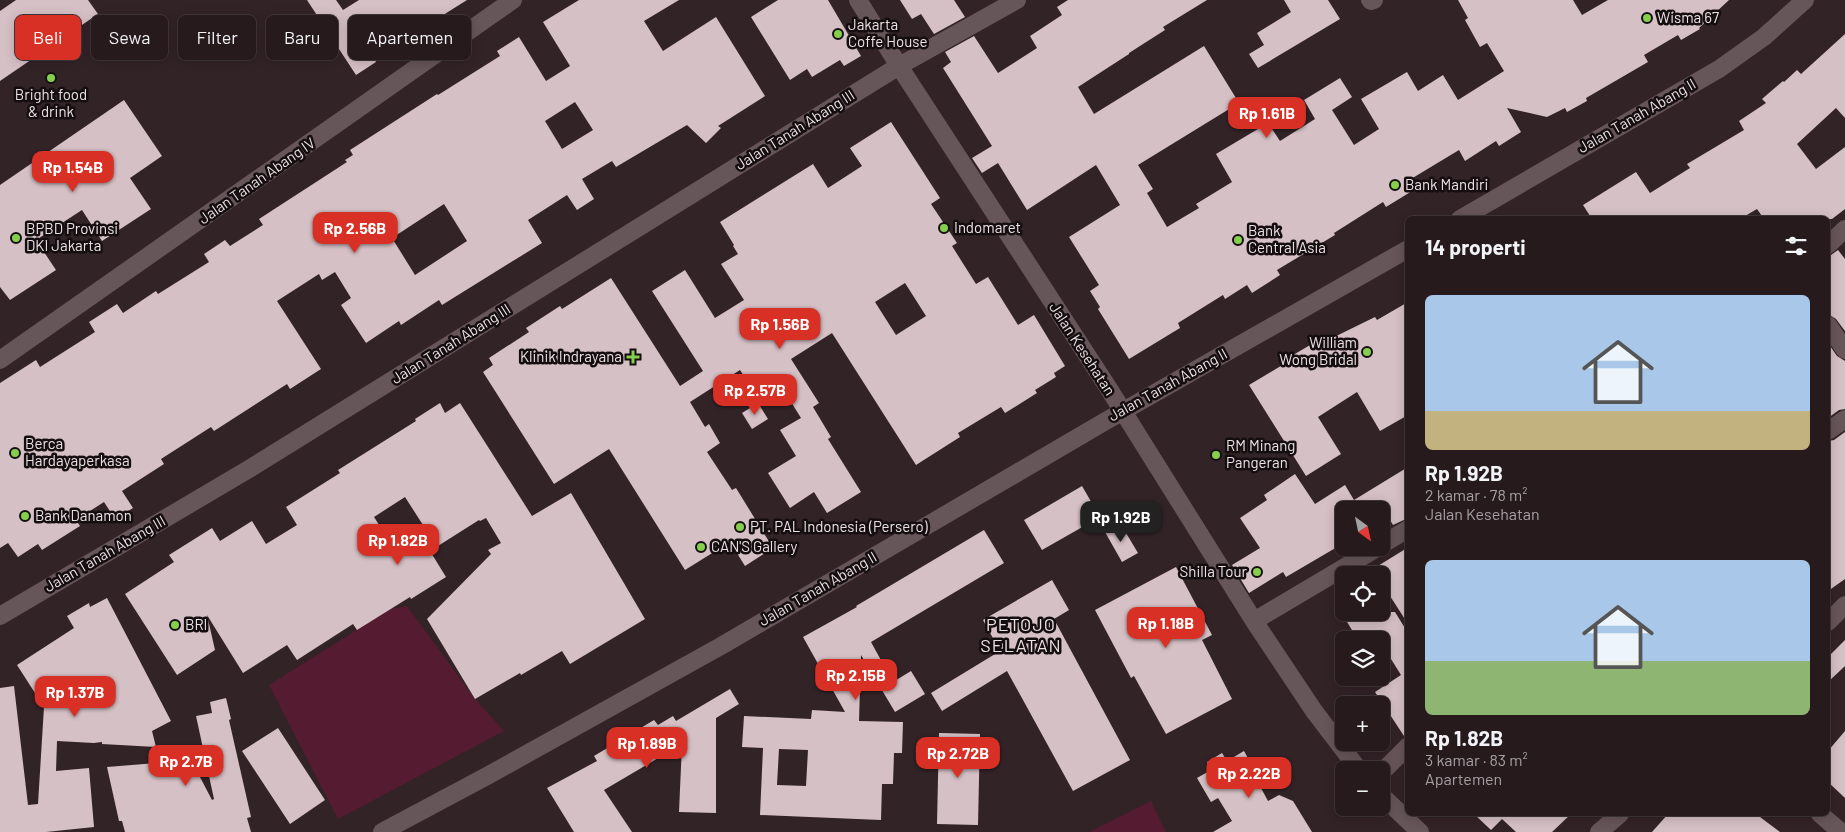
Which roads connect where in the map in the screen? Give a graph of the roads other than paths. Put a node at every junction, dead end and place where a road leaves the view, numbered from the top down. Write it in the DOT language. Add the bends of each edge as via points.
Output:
graph roads {
  1 [pos="513,0"];
  2 [pos="858,0"];
  3 [pos="1017,0"];
  4 [pos="1805,0"];
  5 [pos="899,66"];
  6 [pos="1465,216"];
  7 [pos="1845,229"];
  8 [pos="1830,242"];
  9 [pos="1405,251"];
  10 [pos="1830,329"];
  11 [pos="1845,350"];
  12 [pos="0,360"];
  13 [pos="1122,411"];
  14 [pos="1845,419"];
  15 [pos="1830,430"];
  16 [pos="1405,531"];
  17 [pos="1390,540"];
  18 [pos="1364,556"];
  19 [pos="1845,605"];
  20 [pos="0,616"];
  21 [pos="1830,620"];
  22 [pos="1254,621"];
  23 [pos="1405,749"];
  24 [pos="1352,761"];
  25 [pos="1390,764"];
  26 [pos="1390,804"];
  27 [pos="1618,816"];
  28 [pos="1822,816"];
  29 [pos="382,832"];
  30 [pos="1420,832"];
  31 [pos="1599,832"];
  32 [pos="1842,832"];
  1 -- 12 [label="street, Jalan Tanah Abang IV"];
  2 -- 5 [label="street, Jalan Kesehatan"];
  3 -- 5 [label="street, Jalan Tanah Abang III"];
  4 -- 6 [label="street, Jalan Tanah Abang II" via="1764,37 1719,69"];
  5 -- 13 [label="street, Jalan Kesehatan"];
  5 -- 20 [label="street, Jalan Tanah Abang III" via="249,469"];
  7 -- 8 [label="street"];
  9 -- 13 [label="street, Jalan Tanah Abang II"];
  10 -- 11 [label="street"];
  13 -- 22 [label="street, Jalan Kesehatan"];
  13 -- 29 [label="street, Jalan Tanah Abang II" via="721,646"];
  14 -- 15 [label="street"];
  16 -- 17 [label="street"];
  18 -- 22 [label="street"];
  19 -- 21 [label="street"];
  22 -- 24 [label="street, Jalan Kesehatan" via="1314,711"];
  23 -- 25 [label="street"];
  26 -- 30 [label="street"];
  27 -- 31 [label="street"];
  28 -- 32 [label="street"];
}
